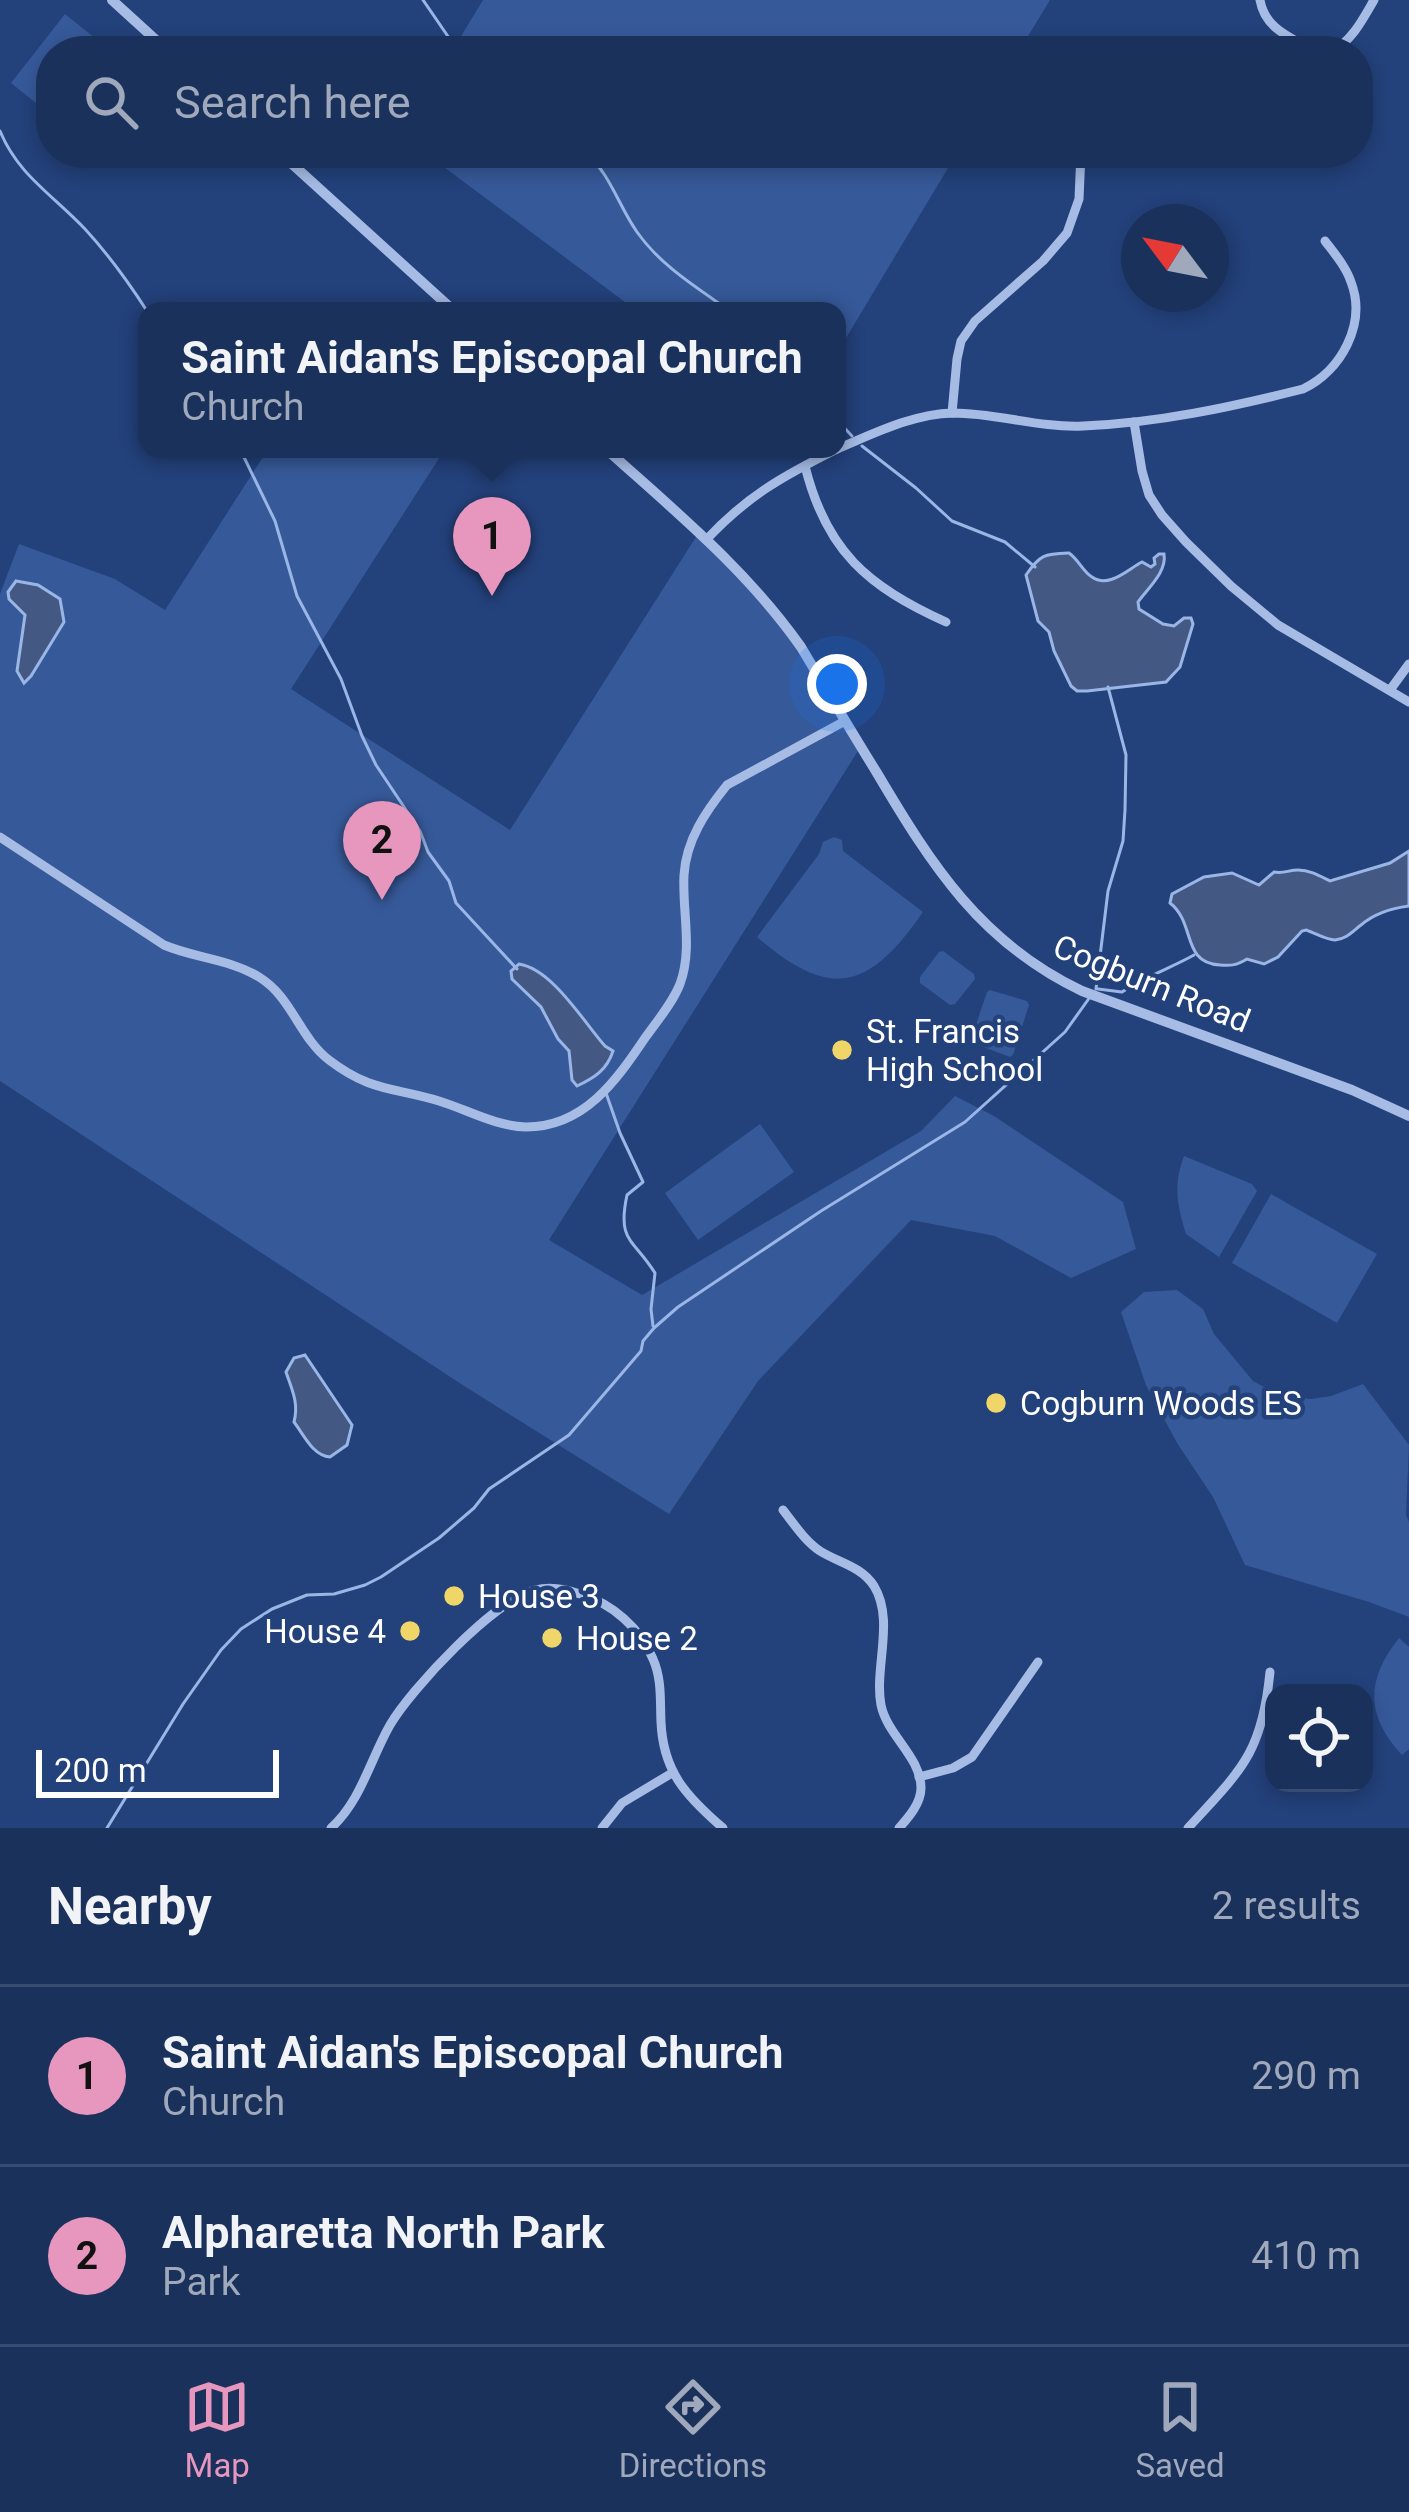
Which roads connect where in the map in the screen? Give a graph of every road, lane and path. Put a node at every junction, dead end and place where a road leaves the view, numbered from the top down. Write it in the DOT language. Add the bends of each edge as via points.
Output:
graph roads {
  1 [pos="112,0"];
  2 [pos="1260,0"];
  3 [pos="1375,0"];
  4 [pos="152,36"];
  5 [pos="1287,36"];
  6 [pos="1351,36"];
  7 [pos="297,168"];
  8 [pos="1080,168"];
  9 [pos="1325,241"];
  10 [pos="444,302"];
  11 [pos="952,413"];
  12 [pos="1134,422"];
  13 [pos="846,446"];
  14 [pos="616,458"];
  15 [pos="820,458"];
  16 [pos="805,466"];
  17 [pos="706,540"];
  18 [pos="946,622"];
  19 [pos="1409,664"];
  20 [pos="1390,690"];
  21 [pos="1409,702"];
  22 [pos="845,721"];
  23 [pos="0,837"];
  24 [pos="1409,1116"];
  25 [pos="783,1510"];
  26 [pos="1038,1662"];
  27 [pos="1270,1672"];
  28 [pos="671,1773"];
  29 [pos="919,1777"];
  30 [pos="331,1828"];
  31 [pos="602,1828"];
  32 [pos="724,1828"];
  33 [pos="899,1828"];
  34 [pos="1188,1828"];
  1 -- 4 [label="street"];
  2 -- 5 [label="street" via="1264,16"];
  3 -- 6 [label="street"];
  7 -- 10 [label="street"];
  8 -- 11 [label="street" via="1067,233 962,341"];
  9 -- 12 [label="street" via="1349,277 1356,312 1346,347 1324,376 1243,404"];
  11 -- 12 [label="street" via="1080,427"];
  11 -- 13 [label="street"];
  12 -- 20 [label="street" via="1149,494 1174,529 1278,625"];
  14 -- 17 [label="street, Cogburn Road"];
  15 -- 16 [label="street"];
  16 -- 17 [label="street" via="763,488"];
  16 -- 18 [label="street" via="827,531 846,555 882,587"];
  17 -- 22 [label="street, Cogburn Road" via="776,611"];
  19 -- 20 [label="street"];
  20 -- 21 [label="street"];
  22 -- 23 [label="street" via="718,796 687,858 687,954 674,996 598,1099 537,1126 500,1124 357,1079 314,1046 258,976 164,945"];
  22 -- 24 [label="street, Cogburn Road" via="952,890 1028,961 1082,991"];
  25 -- 29 [label="street" via="816,1549 857,1569 876,1589 882,1710"];
  26 -- 29 [label="street" via="972,1757"];
  27 -- 34 [label="street" via="1257,1741"];
  28 -- 30 [label="street" via="656,1666 642,1638 591,1597 534,1590 506,1604 417,1687"];
  28 -- 31 [label="street" via="622,1803"];
  28 -- 32 [label="street"];
  29 -- 33 [label="street" via="922,1791"];
}
